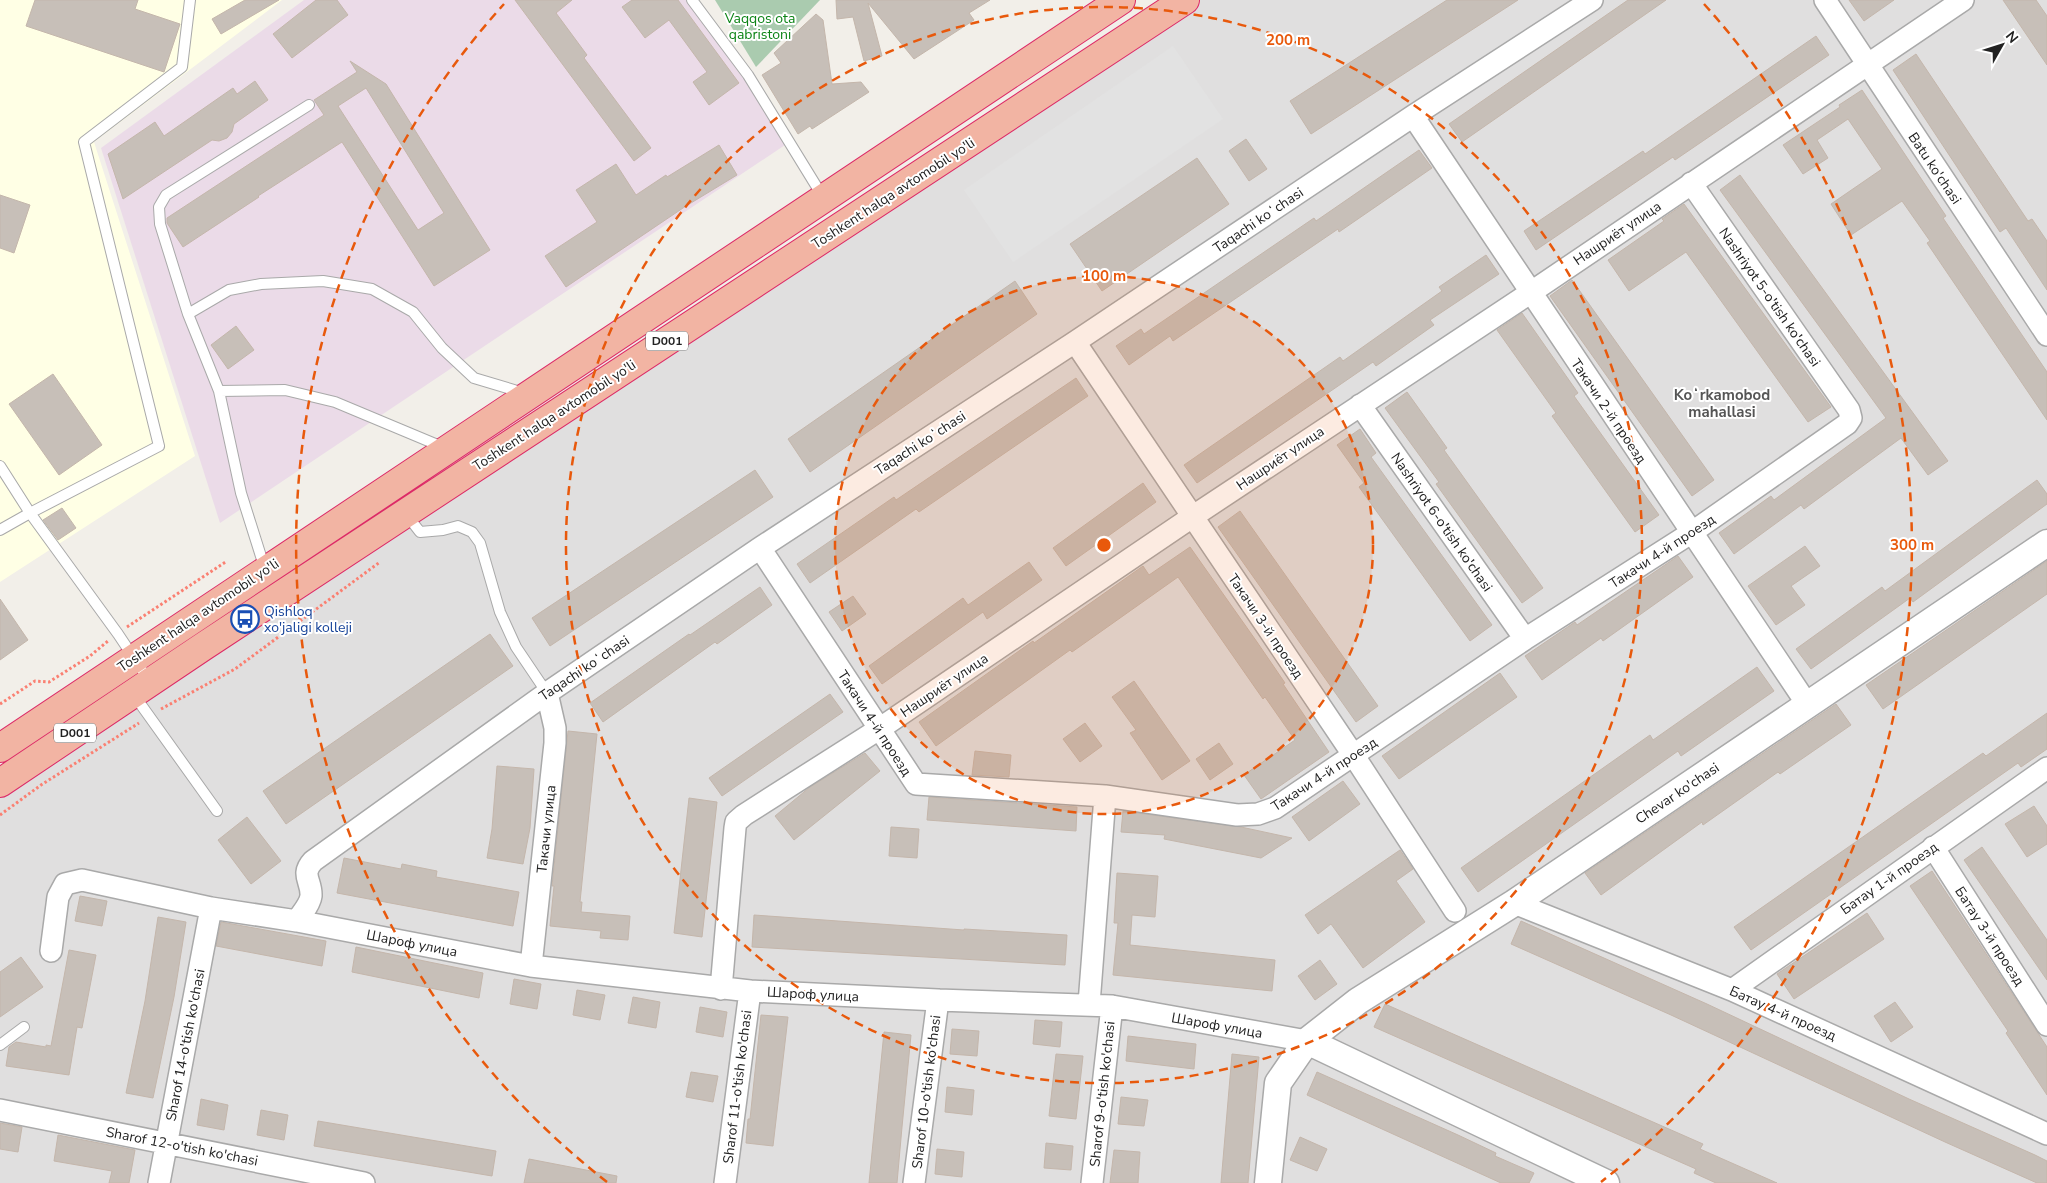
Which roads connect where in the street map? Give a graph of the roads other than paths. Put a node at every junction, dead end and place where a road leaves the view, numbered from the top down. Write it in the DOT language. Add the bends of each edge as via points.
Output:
graph roads {
  1 [pos="190,0"];
  2 [pos="692,0"];
  3 [pos="1120,0"];
  4 [pos="1185,0"];
  5 [pos="1592,0"];
  6 [pos="1825,0"];
  7 [pos="1963,0"];
  8 [pos="1570,6"];
  9 [pos="1866,64"];
  10 [pos="309,104"];
  11 [pos="1413,116"];
  12 [pos="1691,183"];
  13 [pos="824,198"];
  14 [pos="1530,293"];
  15 [pos="188,314"];
  16 [pos="2047,335"];
  17 [pos="613,338"];
  18 [pos="1075,342"];
  19 [pos="631,365"];
  20 [pos="219,391"];
  21 [pos="529,394"];
  22 [pos="1360,405"];
  23 [pos="1849,410"];
  24 [pos="447,449"];
  25 [pos="0,466"];
  26 [pos="406,513"];
  27 [pos="30,514"];
  28 [pos="1192,517"];
  29 [pos="0,530"];
  30 [pos="1691,533"];
  31 [pos="2047,543"];
  32 [pos="760,548"];
  33 [pos="265,570"];
  34 [pos="1525,639"];
  35 [pos="134,658"];
  36 [pos="142,688"];
  37 [pos="547,693"];
  38 [pos="1807,704"];
  39 [pos="879,729"];
  40 [pos="0,748"];
  41 [pos="1354,756"];
  42 [pos="2047,768"];
  43 [pos="0,783"];
  44 [pos="1105,796"];
  45 [pos="217,811"];
  46 [pos="1933,847"];
  47 [pos="1514,904"];
  48 [pos="211,908"];
  49 [pos="1455,911"];
  50 [pos="297,921"];
  51 [pos="51,951"];
  52 [pos="531,966"];
  53 [pos="721,989"];
  54 [pos="1732,990"];
  55 [pos="750,991"];
  56 [pos="938,1000"];
  57 [pos="1089,1004"];
  58 [pos="1112,1006"];
  59 [pos="2047,1025"];
  60 [pos="24,1027"];
  61 [pos="1307,1041"];
  62 [pos="0,1045"];
  63 [pos="0,1110"];
  64 [pos="2047,1134"];
  65 [pos="166,1142"];
  66 [pos="159,1183"];
  67 [pos="364,1183"];
  68 [pos="725,1183"];
  69 [pos="914,1183"];
  70 [pos="1092,1183"];
  71 [pos="1268,1183"];
  72 [pos="1606,1183"];
  1 -- 27 [label="lane" via="182,67 84,142 159,446"];
  2 -- 13 [label="lane" via="748,75"];
  3 -- 13 [label="highway, Toshkent halqa avtomobil yo'li / D001"];
  4 -- 19 [label="highway, Toshkent halqa avtomobil yo'li / D001"];
  5 -- 8 [label="street, Taqachi koʻchasi"];
  6 -- 9 [label="street, Batu ko'chasi"];
  7 -- 9 [label="street, Нашриёт улица"];
  8 -- 11 [label="street, Taqachi koʻchasi"];
  9 -- 12 [label="street, Нашриёт улица"];
  9 -- 16 [label="street, Batu ko'chasi"];
  10 -- 15 [label="lane" via="166,195 159,207 160,224"];
  11 -- 14 [label="street, Такачи 2-й проезд"];
  11 -- 18 [label="street, Taqachi koʻchasi"];
  12 -- 14 [label="street, Нашриёт улица"];
  12 -- 23 [label="street, Nashriyot 5-o'tish ko'chasi"];
  13 -- 17 [label="highway, Toshkent halqa avtomobil yo'li / D001"];
  14 -- 22 [label="street, Нашриёт улица"];
  14 -- 30 [label="street, Такачи 2-й проезд"];
  15 -- 20 [label="lane"];
  15 -- 21 [label="lane" via="229,290 261,284 323,281 372,289 413,312 442,348 474,378"];
  17 -- 19 [label="highway"];
  17 -- 21 [label="highway, Toshkent halqa avtomobil yo'li / D001"];
  18 -- 28 [label="street, Такачи 3-й проезд"];
  18 -- 32 [label="street, Taqachi koʻchasi"];
  19 -- 26 [label="highway, Toshkent halqa avtomobil yo'li / D001"];
  20 -- 24 [label="lane" via="285,390 334,402"];
  20 -- 33 [label="lane" via="241,493"];
  21 -- 24 [label="highway, Toshkent halqa avtomobil yo'li / D001"];
  22 -- 28 [label="street, Нашриёт улица"];
  22 -- 34 [label="street, Nashriyot 6-o'tish ko'chasi"];
  23 -- 30 [label="street, Такачи 4-й проезд" via="1851,418 1840,429"];
  24 -- 33 [label="highway, Toshkent halqa avtomobil yo'li / D001"];
  25 -- 27 [label="lane"];
  26 -- 36 [label="highway, Toshkent halqa avtomobil yo'li / D001"];
  26 -- 37 [label="lane" via="420,532 458,526 472,532 480,543 500,612 516,646"];
  27 -- 29 [label="lane"];
  27 -- 35 [label="lane"];
  28 -- 39 [label="street, Нашриёт улица"];
  28 -- 41 [label="street, Такачи 3-й проезд"];
  30 -- 34 [label="street, Такачи 4-й проезд"];
  30 -- 38 [label="street, Такачи 2-й проезд"];
  31 -- 38 [label="street, Chevar ko'chasi"];
  32 -- 37 [label="street, Taqachi koʻchasi"];
  32 -- 39 [label="street, Такачи 4-й проезд"];
  33 -- 35 [label="highway, Toshkent halqa avtomobil yo'li / D001"];
  34 -- 41 [label="street, Такачи 4-й проезд"];
  35 -- 36 [label="lane"];
  35 -- 40 [label="highway, Toshkent halqa avtomobil yo'li / D001"];
  36 -- 43 [label="highway, Toshkent halqa avtomobil yo'li / D001"];
  36 -- 45 [label="lane" via="149,716"];
  37 -- 50 [label="street, Taqachi koʻchasi" via="313,861 306,873 310,901"];
  37 -- 52 [label="street, Такачи улица" via="555,728"];
  38 -- 47 [label="street, Chevar ko'chasi"];
  39 -- 44 [label="street, Такачи 4-й проезд" via="916,784"];
  39 -- 53 [label="street, Нашриёт улица" via="736,822"];
  41 -- 44 [label="street, Такачи 4-й проезд" via="1275,808 1258,814 1237,815"];
  41 -- 49 [label="street, Такачи 3-й проезд"];
  42 -- 46 [label="street, Батау 1-й проезд"];
  44 -- 57 [label="street"];
  46 -- 54 [label="street, Батау 1-й проезд"];
  46 -- 59 [label="street, Батау 3-й проезд"];
  47 -- 54 [label="street, Батау 4-й проезд"];
  47 -- 61 [label="street, Chevar ko'chasi" via="1358,1000"];
  48 -- 50 [label="street, Шароф улица"];
  48 -- 51 [label="street, Шароф улица" via="82,880 65,884 58,897"];
  48 -- 65 [label="street, Sharof 14-o'tish ko'chasi"];
  50 -- 52 [label="street, Шароф улица"];
  52 -- 53 [label="street, Шароф улица"];
  53 -- 55 [label="street, Шароф улица"];
  54 -- 64 [label="street, Батау 4-й проезд"];
  55 -- 56 [label="street, Шароф улица"];
  55 -- 68 [label="street, Sharof 11-o'tish ko'chasi"];
  56 -- 57 [label="street, Шароф улица"];
  56 -- 69 [label="street, Sharof 10-o'tish ko'chasi"];
  57 -- 58 [label="street, Шароф улица"];
  58 -- 61 [label="street, Шароф улица"];
  58 -- 70 [label="street, Sharof 9-o'tish ko'chasi"];
  60 -- 62 [label="lane"];
  61 -- 71 [label="street, Chevar ko'chasi" via="1278,1083"];
  61 -- 72 [label="street, Шароф улица"];
  63 -- 65 [label="street, Sharof 12-o'tish ko'chasi"];
  65 -- 66 [label="street, Sharof 14-o'tish ko'chasi"];
  65 -- 67 [label="street, Sharof 12-o'tish ko'chasi"];
}
